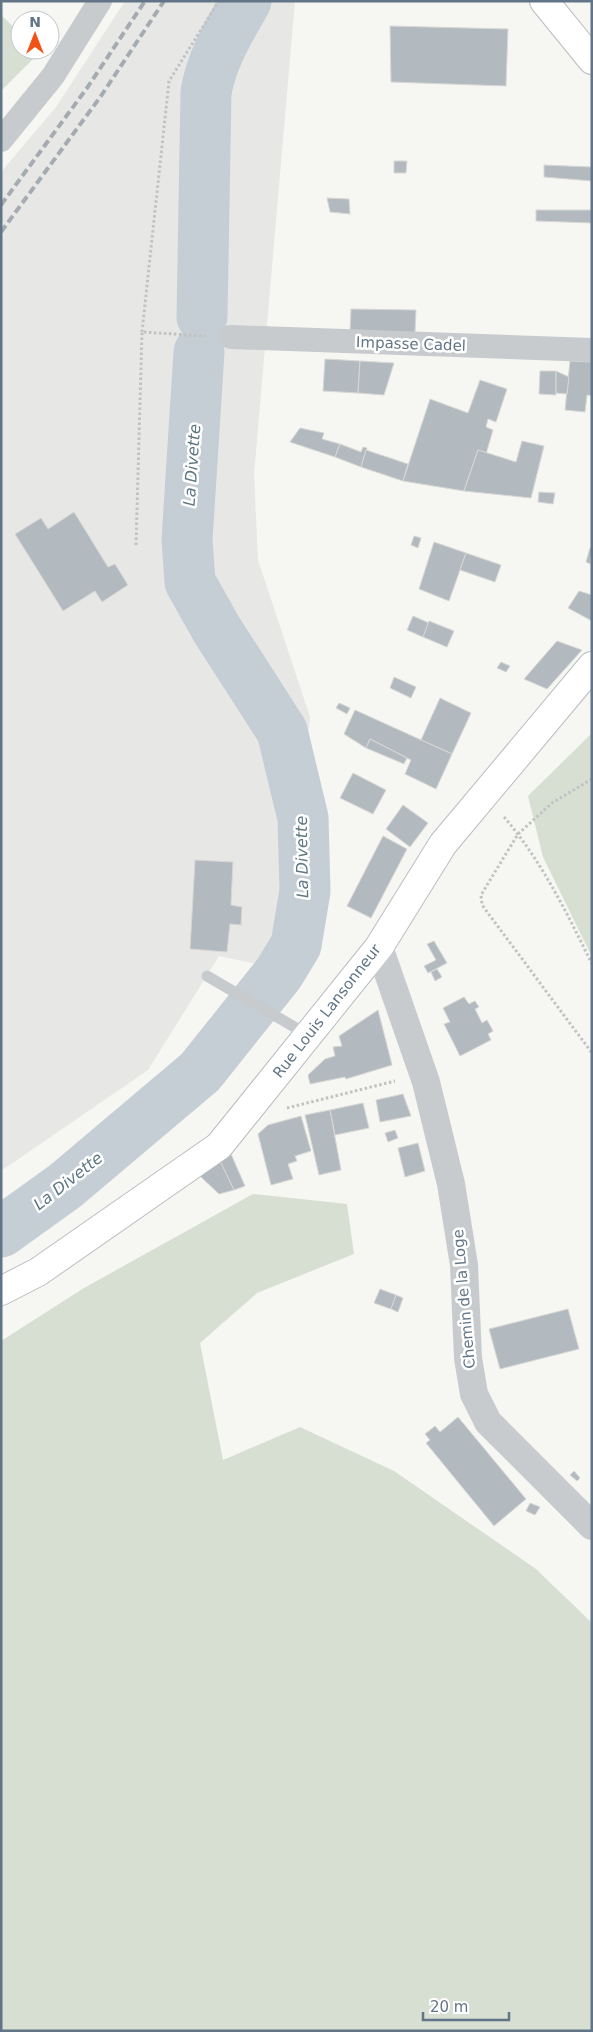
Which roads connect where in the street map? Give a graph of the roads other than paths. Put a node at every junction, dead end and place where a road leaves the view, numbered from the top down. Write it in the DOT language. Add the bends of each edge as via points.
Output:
graph roads {
  1 [pos="100,1"];
  2 [pos="544,1"];
  3 [pos="592,60"];
  4 [pos="1,140"];
  5 [pos="231,337"];
  6 [pos="592,350"];
  7 [pos="592,666"];
  8 [pos="379,947"];
  9 [pos="207,976"];
  10 [pos="308,1035"];
  11 [pos="1,1291"];
  12 [pos="592,1526"];
  1 -- 4 [label="street" via="53,76"];
  2 -- 3 [label="main road"];
  5 -- 6 [label="street, Impasse Cadel"];
  7 -- 8 [label="main road, Rue Louis Lansonneur" via="443,844"];
  8 -- 10 [label="main road, Rue Louis Lansonneur"];
  8 -- 12 [label="street, Chemin de la Loge" via="423,1074 452,1193 464,1265 468,1358 474,1394 488,1422"];
  9 -- 10 [label="lane"];
  10 -- 11 [label="main road, Rue Louis Lansonneur" via="219,1146 38,1272"];
}
